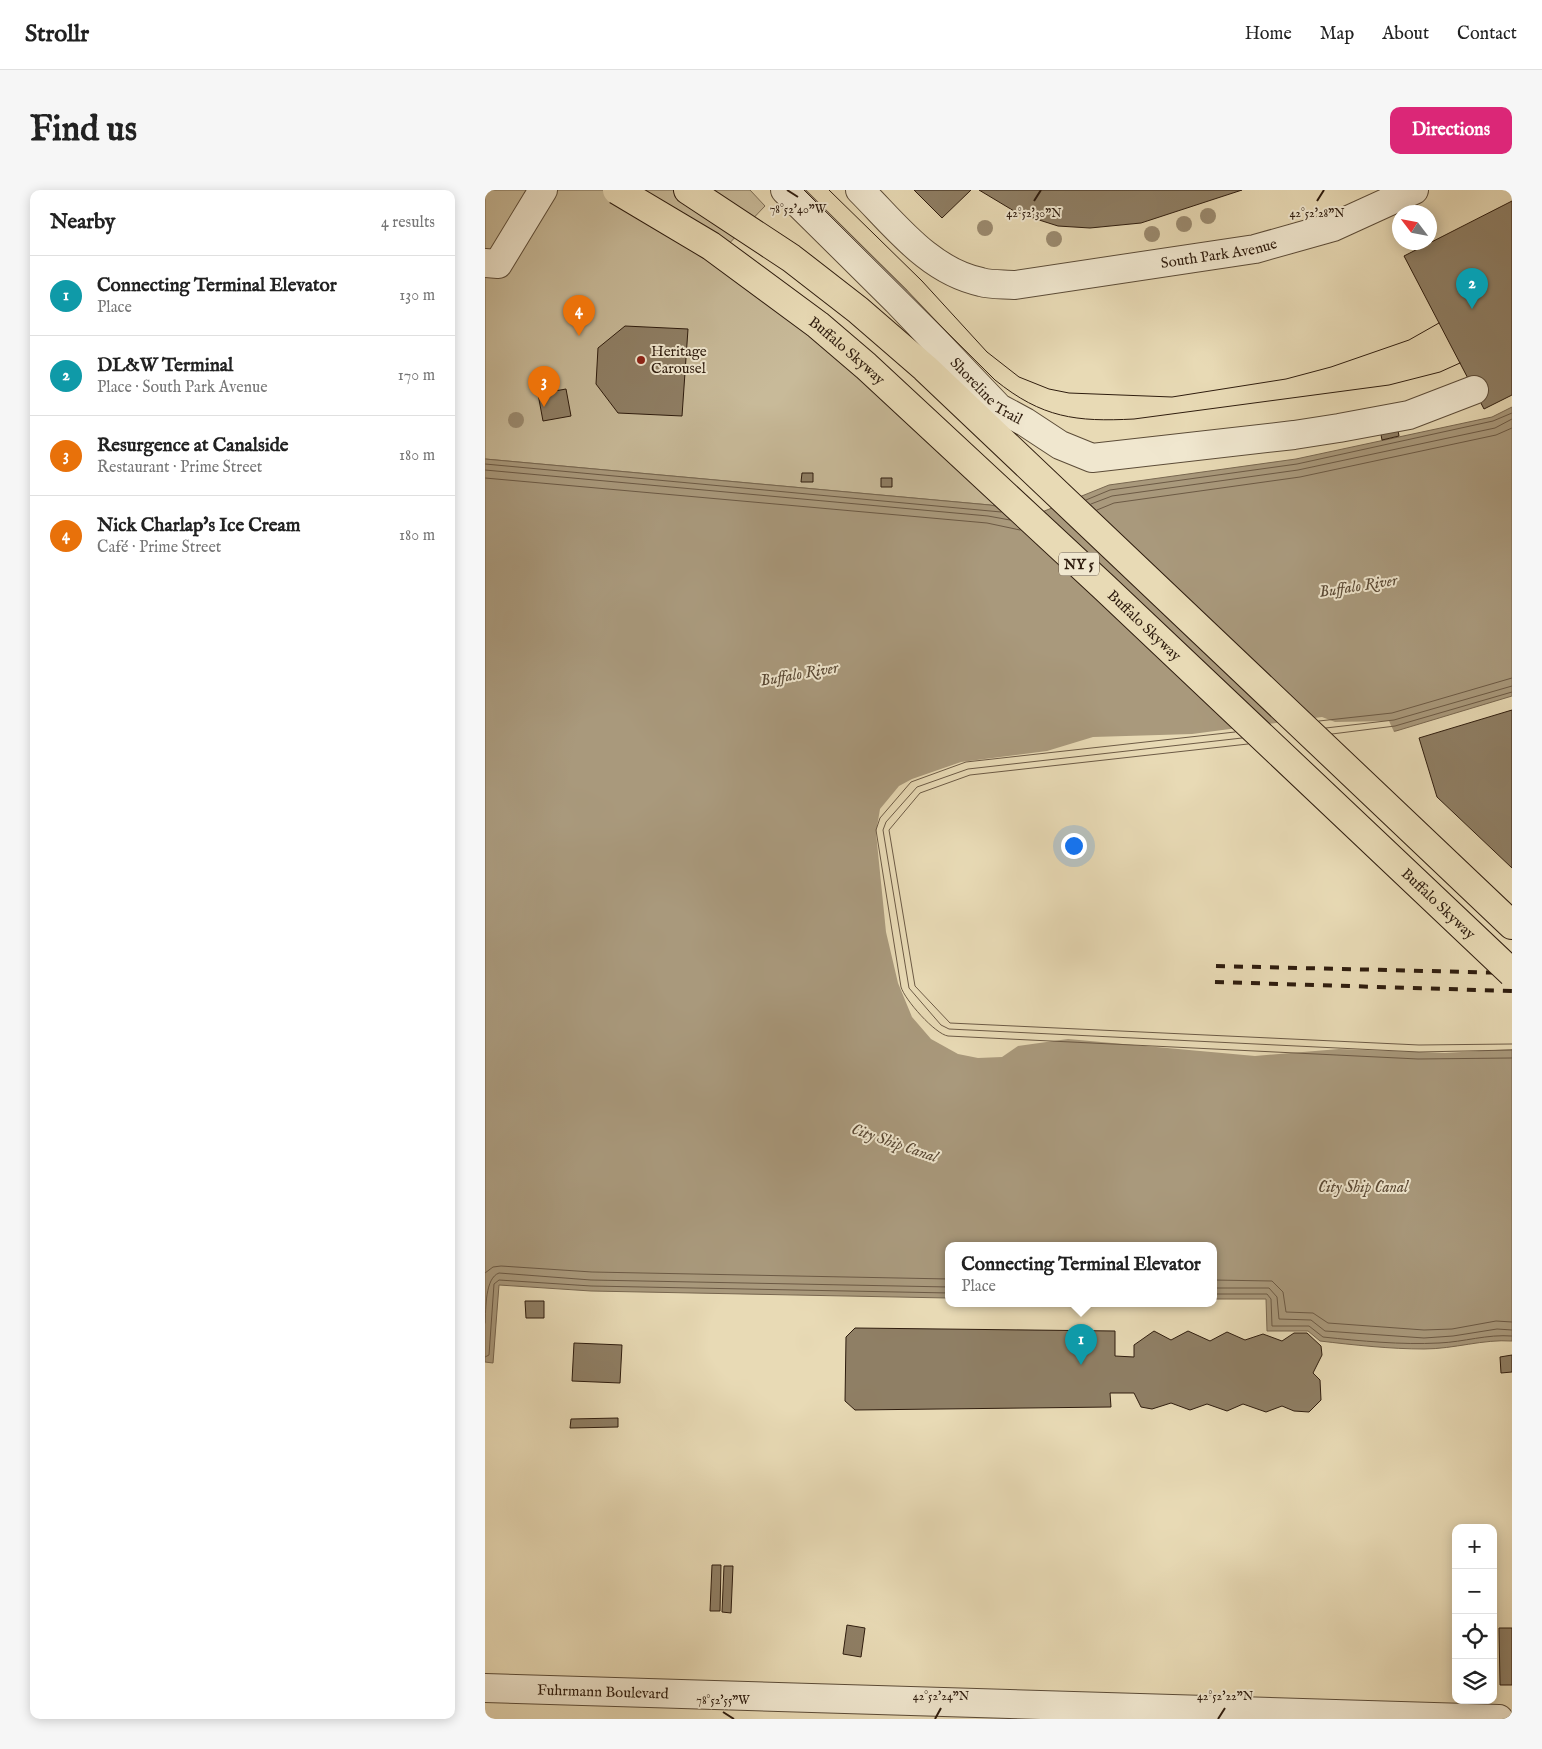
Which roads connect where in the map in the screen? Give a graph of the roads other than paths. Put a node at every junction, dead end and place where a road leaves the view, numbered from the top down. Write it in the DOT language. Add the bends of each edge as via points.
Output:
graph roads {
  1 [pos="543,190"];
  2 [pos="617,190"];
  3 [pos="688,190"];
  4 [pos="785,190"];
  5 [pos="860,190"];
  6 [pos="1414,190"];
  7 [pos="485,263"];
  8 [pos="1474,390"];
  9 [pos="1512,925"];
  10 [pos="1512,973"];
  11 [pos="485,1688"];
  12 [pos="1499,1719"];
  1 -- 7 [label="street" via="498,264"];
  2 -- 10 [label="highway, Buffalo Skyway / NY 5, bridge" via="726,256 804,314 865,366"];
  3 -- 9 [label="highway, NY 5" via="791,258 925,368"];
  4 -- 8 [label="street, Shoreline Trail" via="999,408 1060,445 1092,458 1339,428 1409,415"];
  5 -- 6 [label="street, South Park Avenue" via="913,244 947,270 980,282 1015,286 1255,249 1333,227"];
  11 -- 12 [label="street, Fuhrmann Boulevard"];
}
